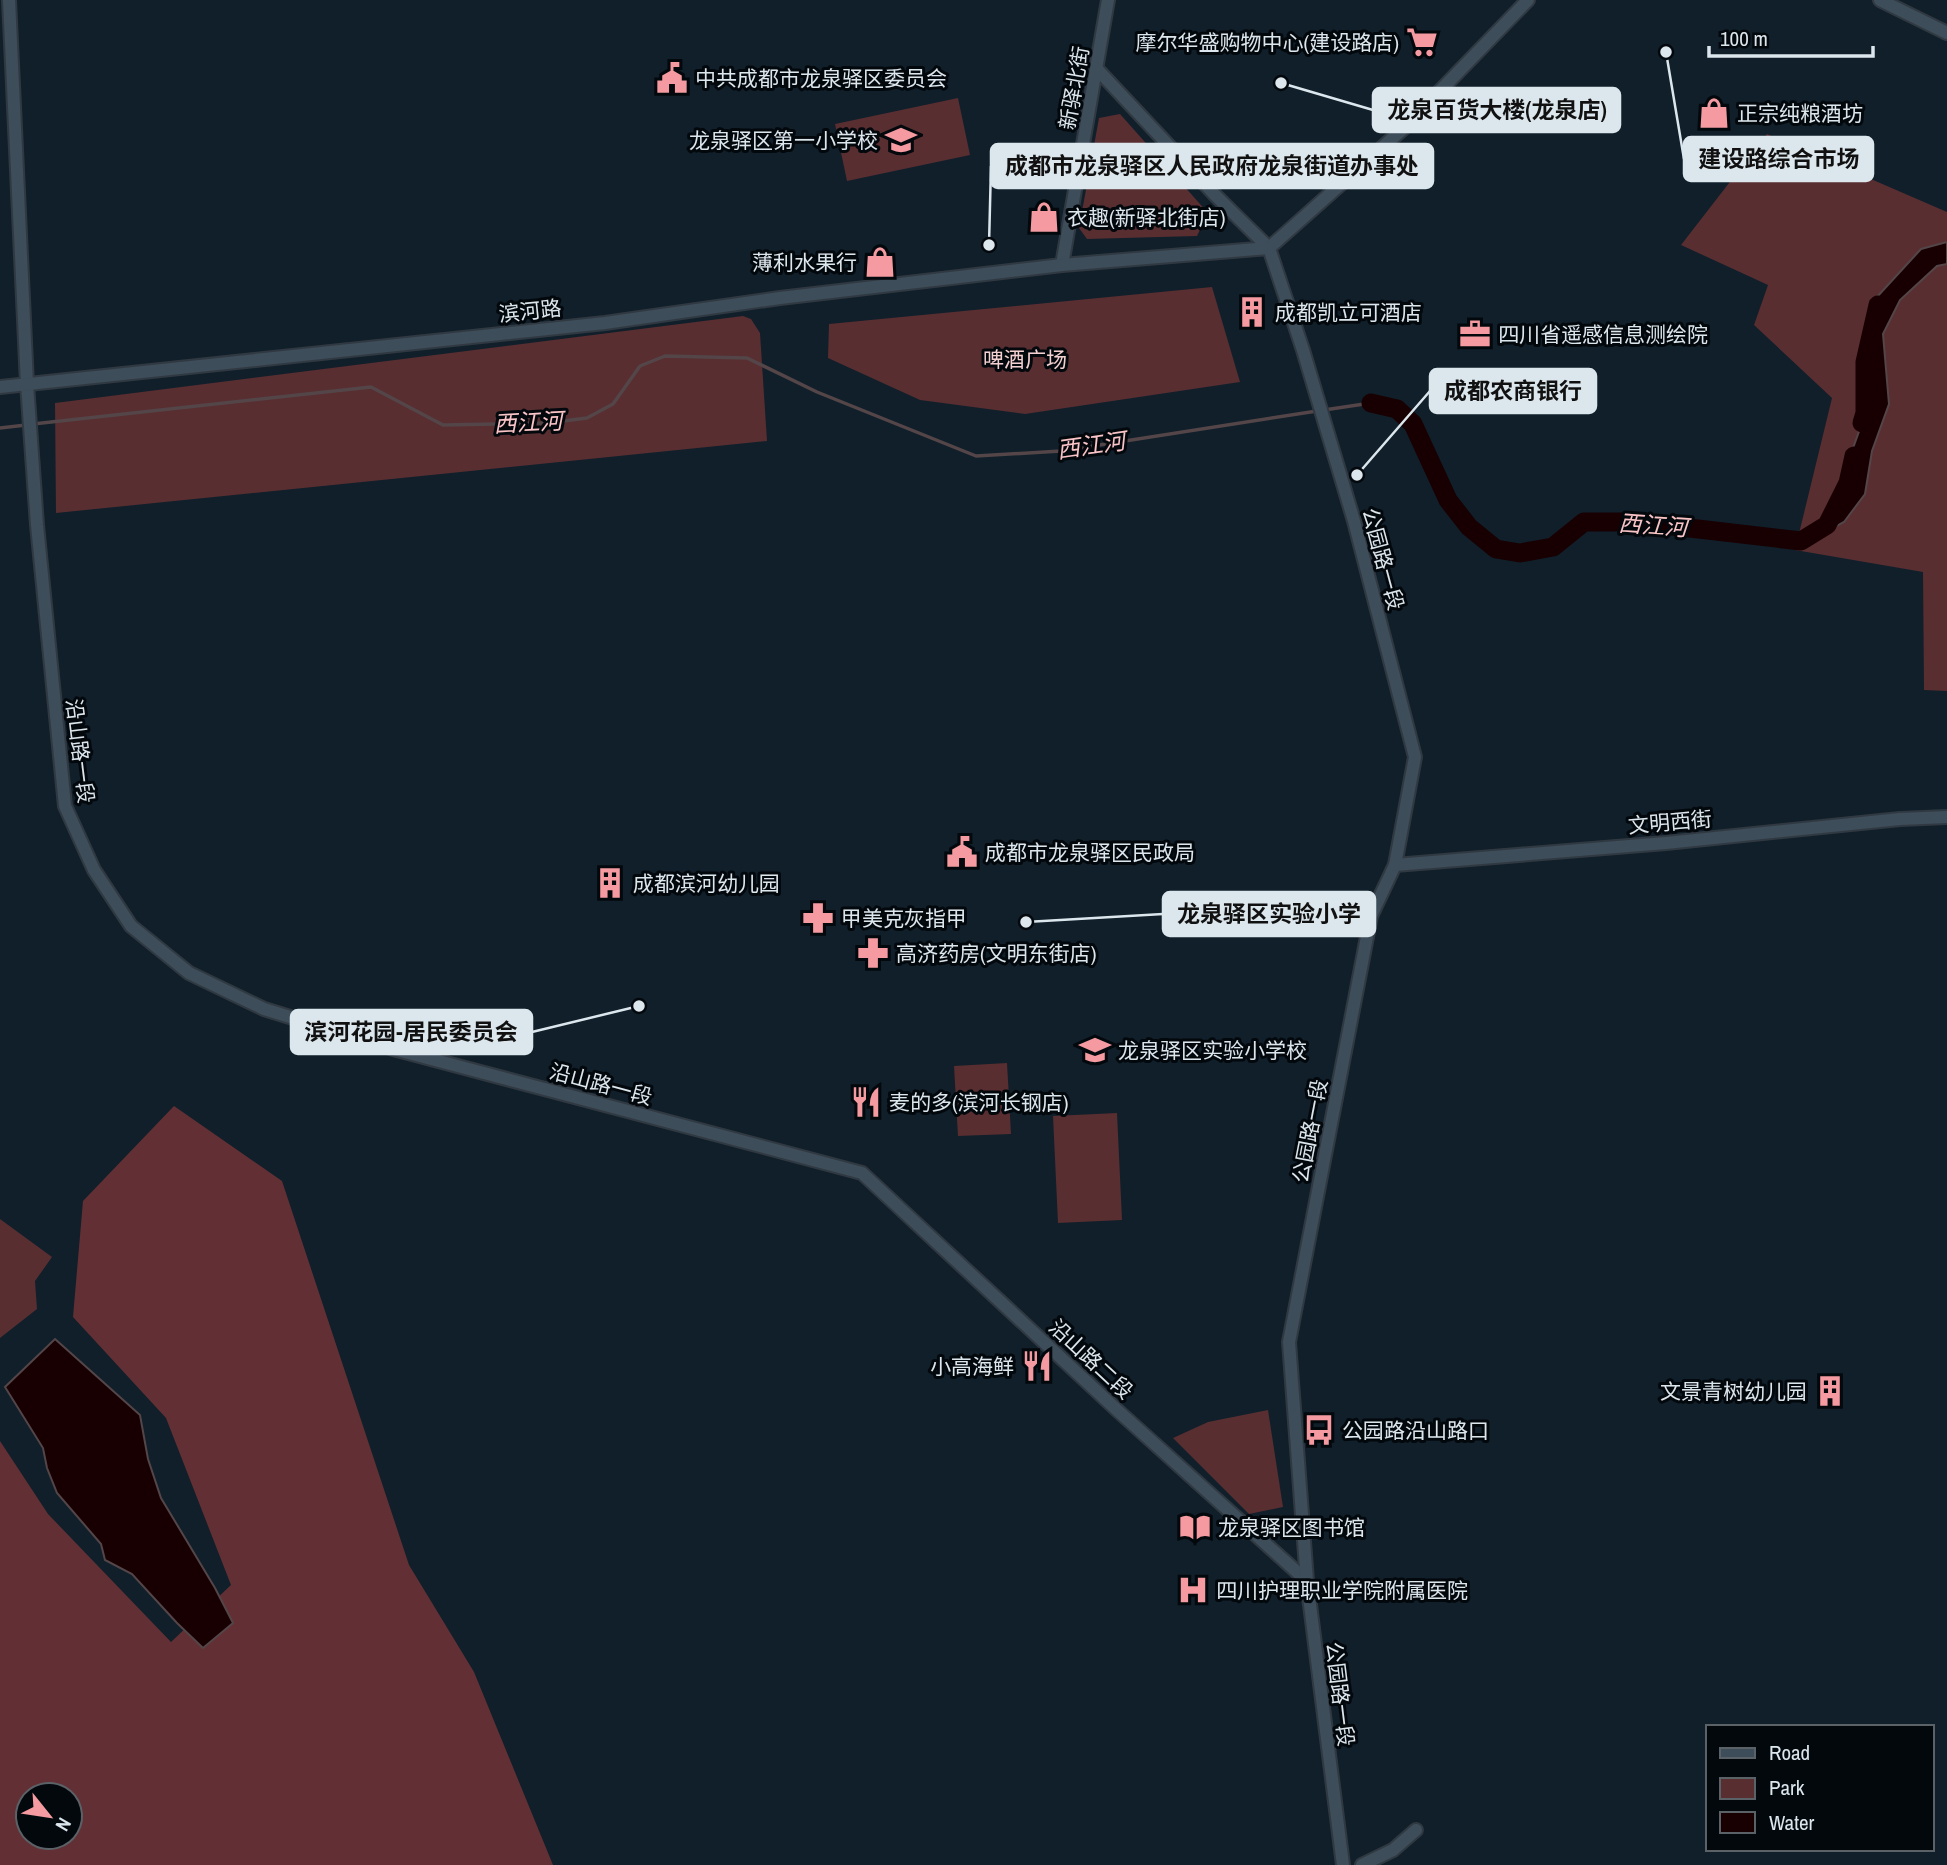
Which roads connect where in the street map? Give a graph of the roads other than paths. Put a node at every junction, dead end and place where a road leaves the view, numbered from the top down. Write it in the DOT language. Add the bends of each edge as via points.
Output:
graph roads {
  1 [pos="9,0"];
  2 [pos="1108,0"];
  3 [pos="1528,0"];
  4 [pos="1880,0"];
  5 [pos="1947,33"];
  6 [pos="1097,69"];
  7 [pos="1269,247"];
  8 [pos="1062,265"];
  9 [pos="27,384"];
  10 [pos="0,387"];
  11 [pos="1947,817"];
  12 [pos="1395,865"];
  13 [pos="847,1169"];
  14 [pos="1307,1581"];
  15 [pos="1416,1830"];
  16 [pos="1343,1865"];
  17 [pos="1362,1865"];
  1 -- 9 [label="street, 沿山路一段"];
  2 -- 6 [label="street, 新驿北街"];
  3 -- 7 [label="street" via="1404,128"];
  4 -- 5 [label="street"];
  6 -- 7 [label="street"];
  6 -- 8 [label="street, 新驿北街"];
  7 -- 8 [label="street, 滨河路"];
  7 -- 12 [label="street, 公园路一段" via="1335,454 1415,757"];
  8 -- 9 [label="street, 滨河路" via="604,323"];
  9 -- 10 [label="street, 滨河路"];
  9 -- 13 [label="street, 沿山路一段" via="65,806 94,870 131,926 189,973 264,1009 410,1054"];
  11 -- 12 [label="street, 文明西街"];
  12 -- 14 [label="street, 公园路一段" via="1371,916 1289,1342"];
  13 -- 14 [label="street, 沿山路二段" via="862,1173"];
  14 -- 16 [label="street, 公园路一段"];
  15 -- 17 [label="street" via="1393,1850"];
}
